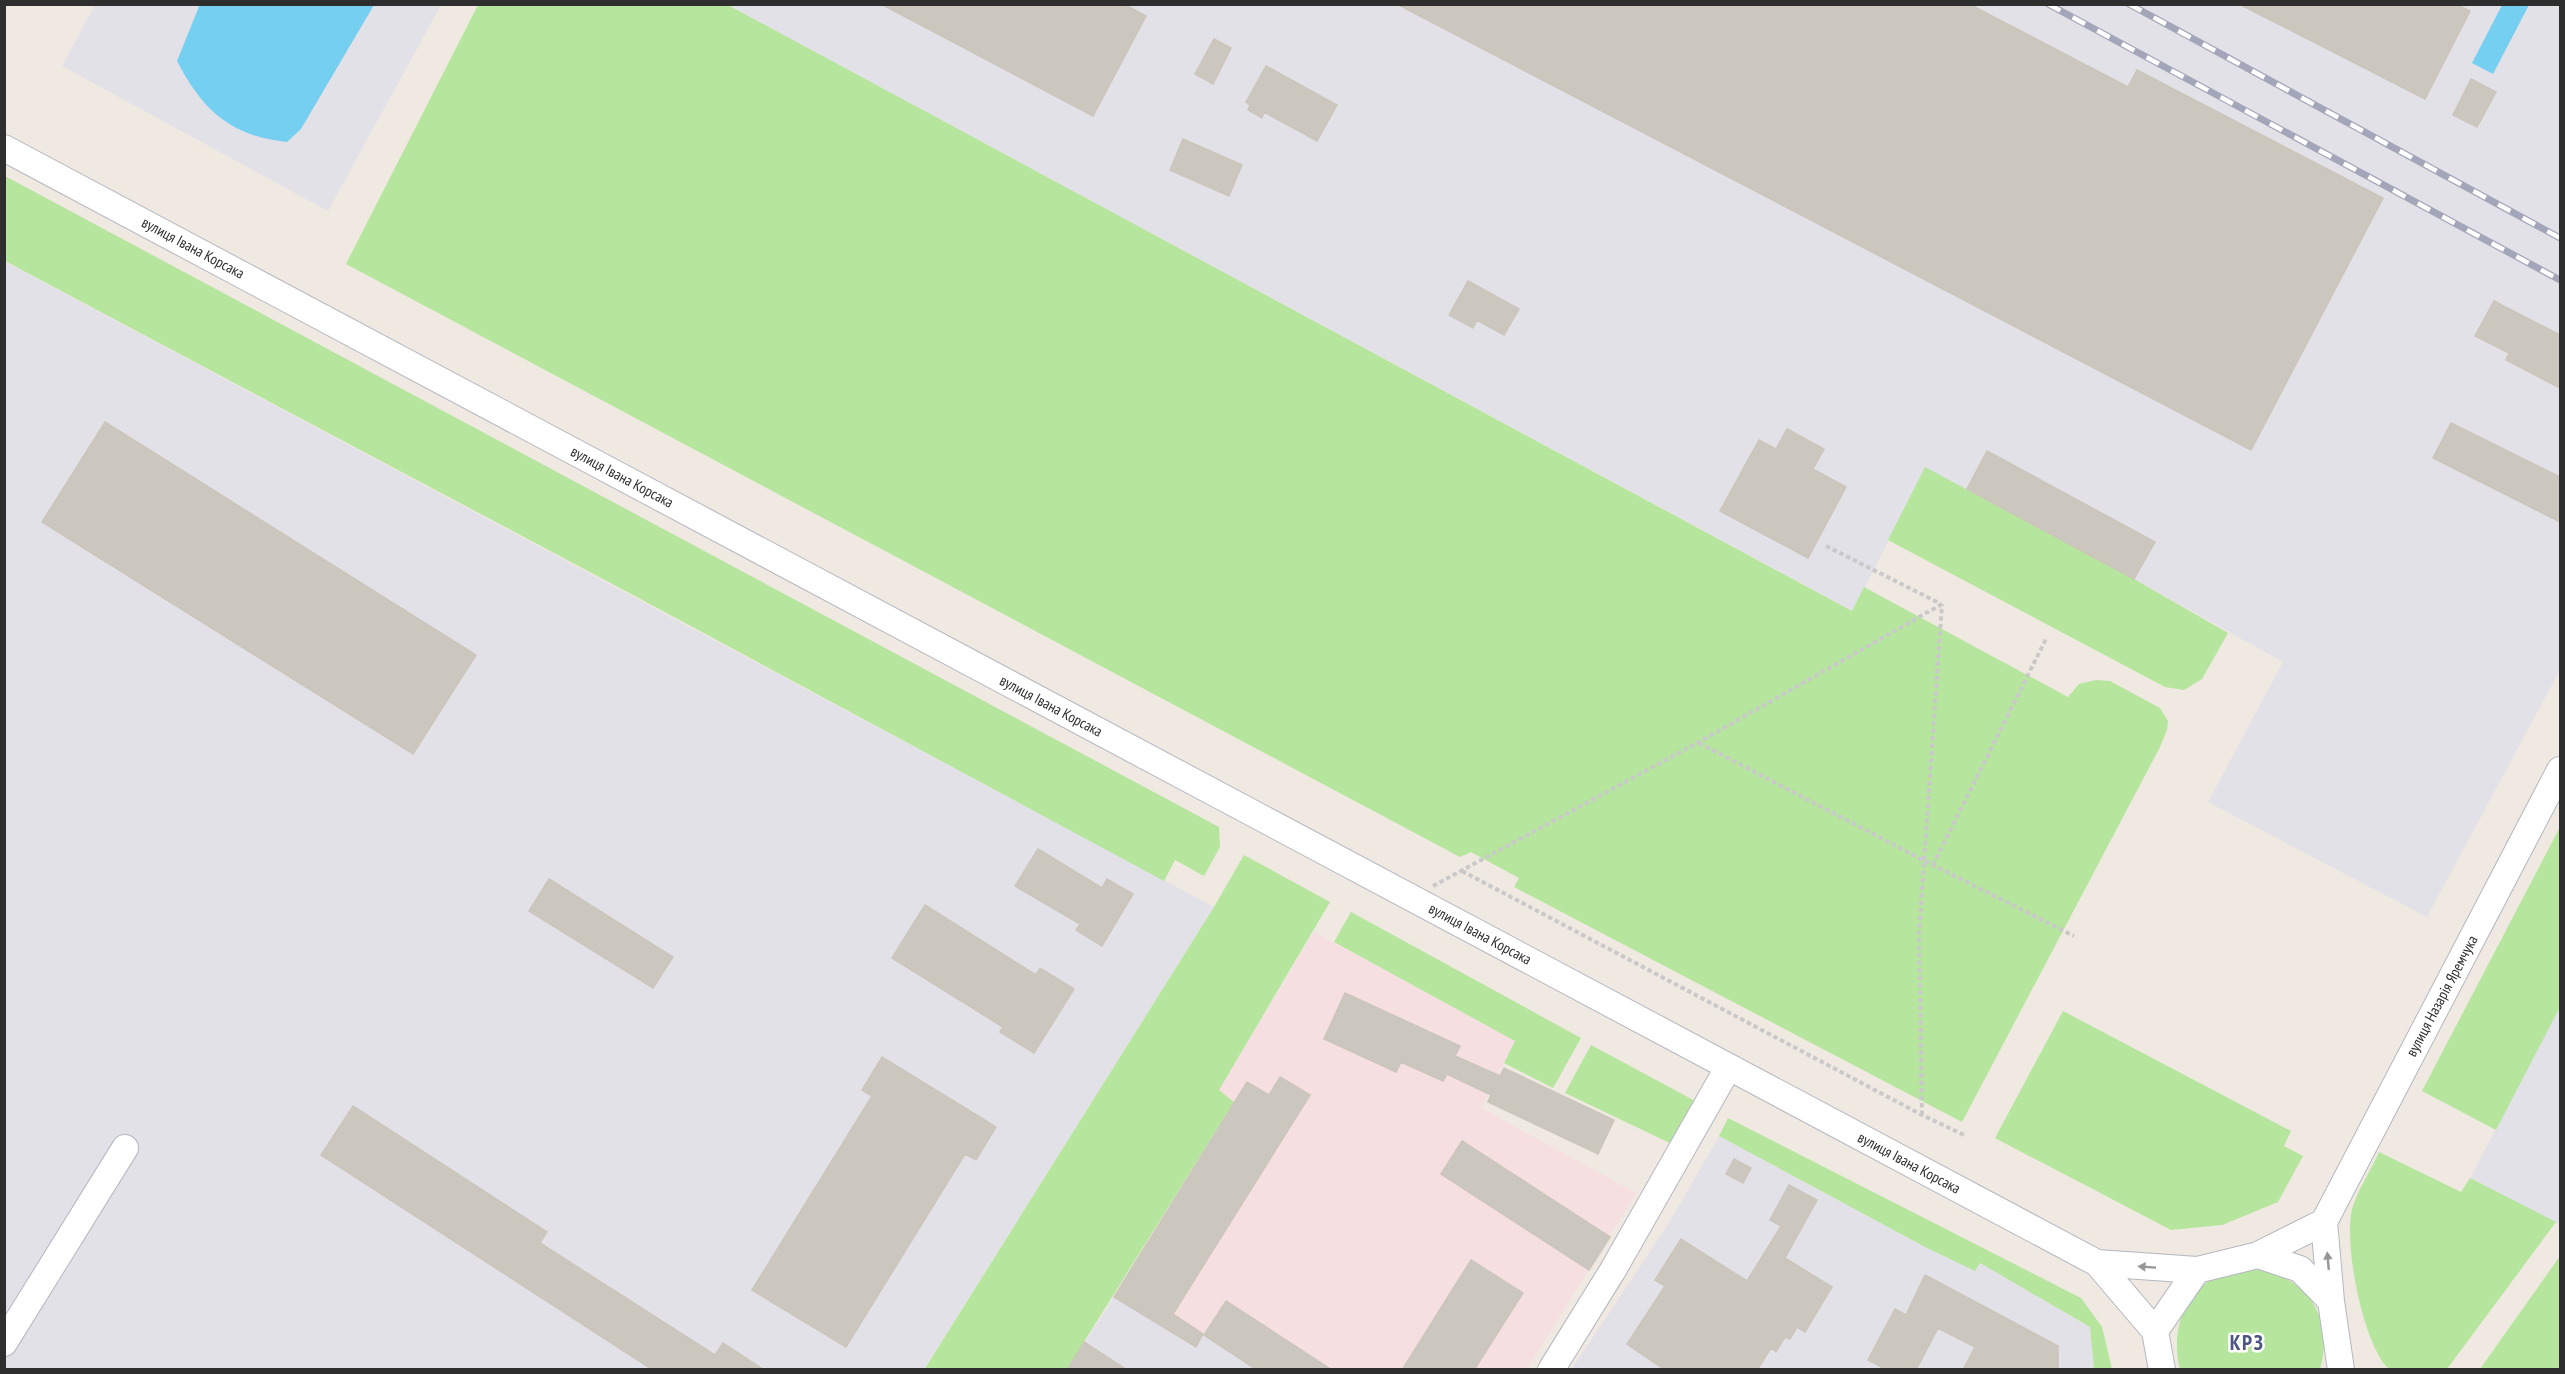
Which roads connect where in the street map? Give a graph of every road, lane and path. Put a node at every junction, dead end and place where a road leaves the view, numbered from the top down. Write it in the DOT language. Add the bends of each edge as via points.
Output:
graph roads {
  1 [pos="4,148"];
  2 [pos="1826,546"];
  3 [pos="1942,604"];
  4 [pos="2047,637"];
  5 [pos="1699,742"];
  6 [pos="2560,770"];
  7 [pos="1925,861"];
  8 [pos="1933,865"];
  9 [pos="1462,871"];
  10 [pos="1411,897"];
  11 [pos="2074,936"];
  12 [pos="1728,1068"];
  13 [pos="1922,1115"];
  14 [pos="1964,1136"];
  15 [pos="125,1148"];
  16 [pos="2324,1222"];
  17 [pos="2258,1255"];
  18 [pos="2097,1263"];
  19 [pos="2197,1270"];
  20 [pos="2331,1301"];
  21 [pos="2154,1331"];
  22 [pos="4,1343"];
  23 [pos="1551,1370"];
  24 [pos="2162,1370"];
  25 [pos="2341,1370"];
  1 -- 10 [label="street, вулиця Івана Корсака"];
  2 -- 3 [label="path"];
  3 -- 5 [label="path"];
  3 -- 7 [label="path"];
  4 -- 8 [label="path"];
  5 -- 7 [label="path"];
  5 -- 9 [label="path"];
  6 -- 16 [label="street, вулиця Назарія Яремчука"];
  7 -- 8 [label="path"];
  7 -- 13 [label="path" via="1919,933"];
  8 -- 11 [label="path"];
  9 -- 10 [label="path"];
  9 -- 13 [label="path"];
  10 -- 12 [label="street, вулиця Івана Корсака"];
  12 -- 18 [label="street, вулиця Івана Корсака"];
  12 -- 23 [label="street"];
  13 -- 14 [label="path"];
  15 -- 22 [label="street"];
  16 -- 17 [label="street"];
  20 -- 16 [label="street, one-way"];
  17 -- 19 [label="street"];
  17 -- 20 [label="street" via="2300,1269"];
  19 -- 18 [label="street, one-way"];
  18 -- 21 [label="street"];
  19 -- 21 [label="street"];
  20 -- 25 [label="street"];
  21 -- 24 [label="street"];
}
